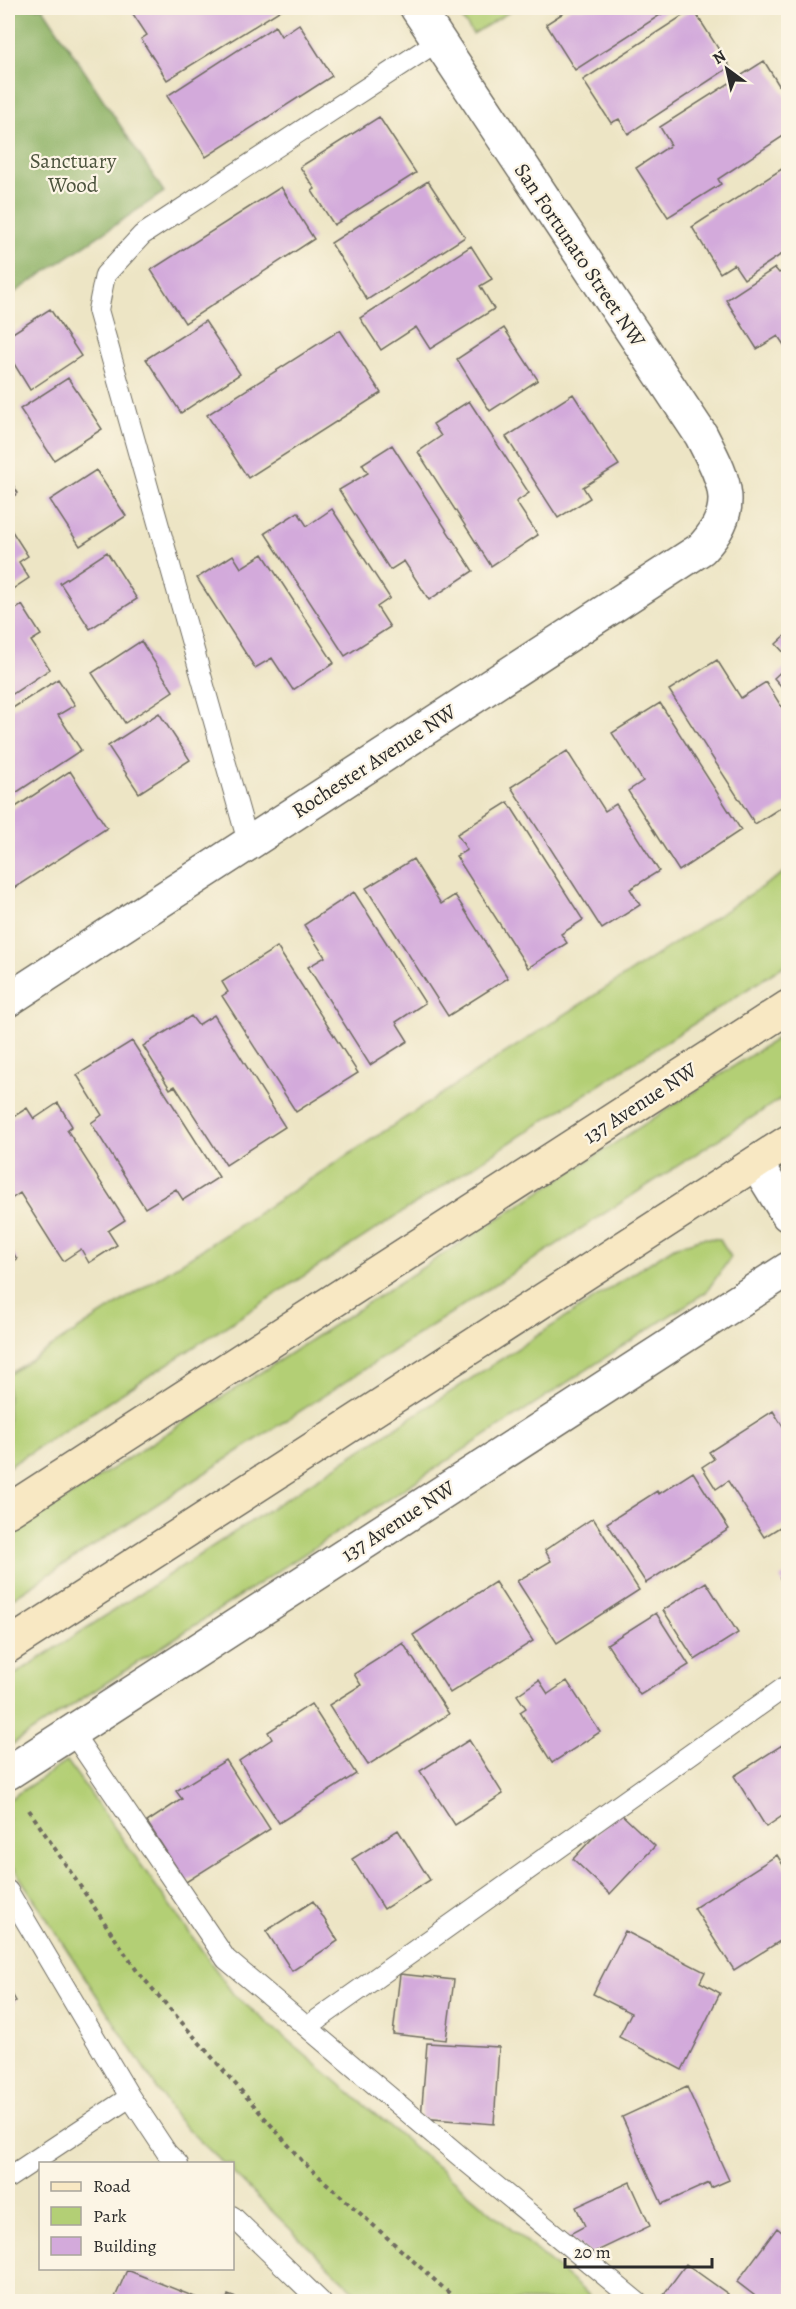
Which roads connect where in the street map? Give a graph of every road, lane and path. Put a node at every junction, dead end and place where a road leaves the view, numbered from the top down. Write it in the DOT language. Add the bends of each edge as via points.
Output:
graph roads {
  1 [pos="417,8"];
  2 [pos="485,8"];
  3 [pos="480,11"];
  4 [pos="438,41"];
  5 [pos="726,509"];
  6 [pos="248,843"];
  7 [pos="8,1000"];
  8 [pos="789,1007"];
  9 [pos="789,1142"];
  10 [pos="756,1163"];
  11 [pos="789,1215"];
  12 [pos="789,1269"];
  13 [pos="8,1511"];
  14 [pos="8,1646"];
  15 [pos="789,1685"];
  16 [pos="72,1732"];
  17 [pos="8,1773"];
  18 [pos="27,1806"];
  19 [pos="8,1892"];
  20 [pos="307,2027"];
  21 [pos="130,2097"];
  22 [pos="177,2162"];
  23 [pos="8,2178"];
  24 [pos="234,2218"];
  25 [pos="321,2301"];
  26 [pos="459,2301"];
  27 [pos="637,2301"];
  1 -- 4 [label="street, San Fortunato Street NW"];
  2 -- 3 [label="path"];
  4 -- 5 [label="street, San Fortunato Street NW" via="701,435 718,467"];
  4 -- 6 [label="lane" via="142,235 105,275 98,310"];
  5 -- 6 [label="street, Rochester Avenue NW" via="716,531 701,549"];
  6 -- 7 [label="street, Rochester Avenue NW"];
  8 -- 13 [label="main road, 137 Avenue NW"];
  9 -- 10 [label="main road"];
  10 -- 11 [label="street"];
  10 -- 14 [label="main road"];
  12 -- 16 [label="street, 137 Avenue NW"];
  15 -- 20 [label="lane"];
  16 -- 17 [label="street, 137 Avenue NW"];
  16 -- 20 [label="lane" via="226,1959"];
  18 -- 26 [label="path" via="137,1971 289,2146"];
  19 -- 21 [label="lane"];
  20 -- 27 [label="lane"];
  21 -- 22 [label="lane"];
  21 -- 23 [label="lane"];
  24 -- 25 [label="lane"];
}
